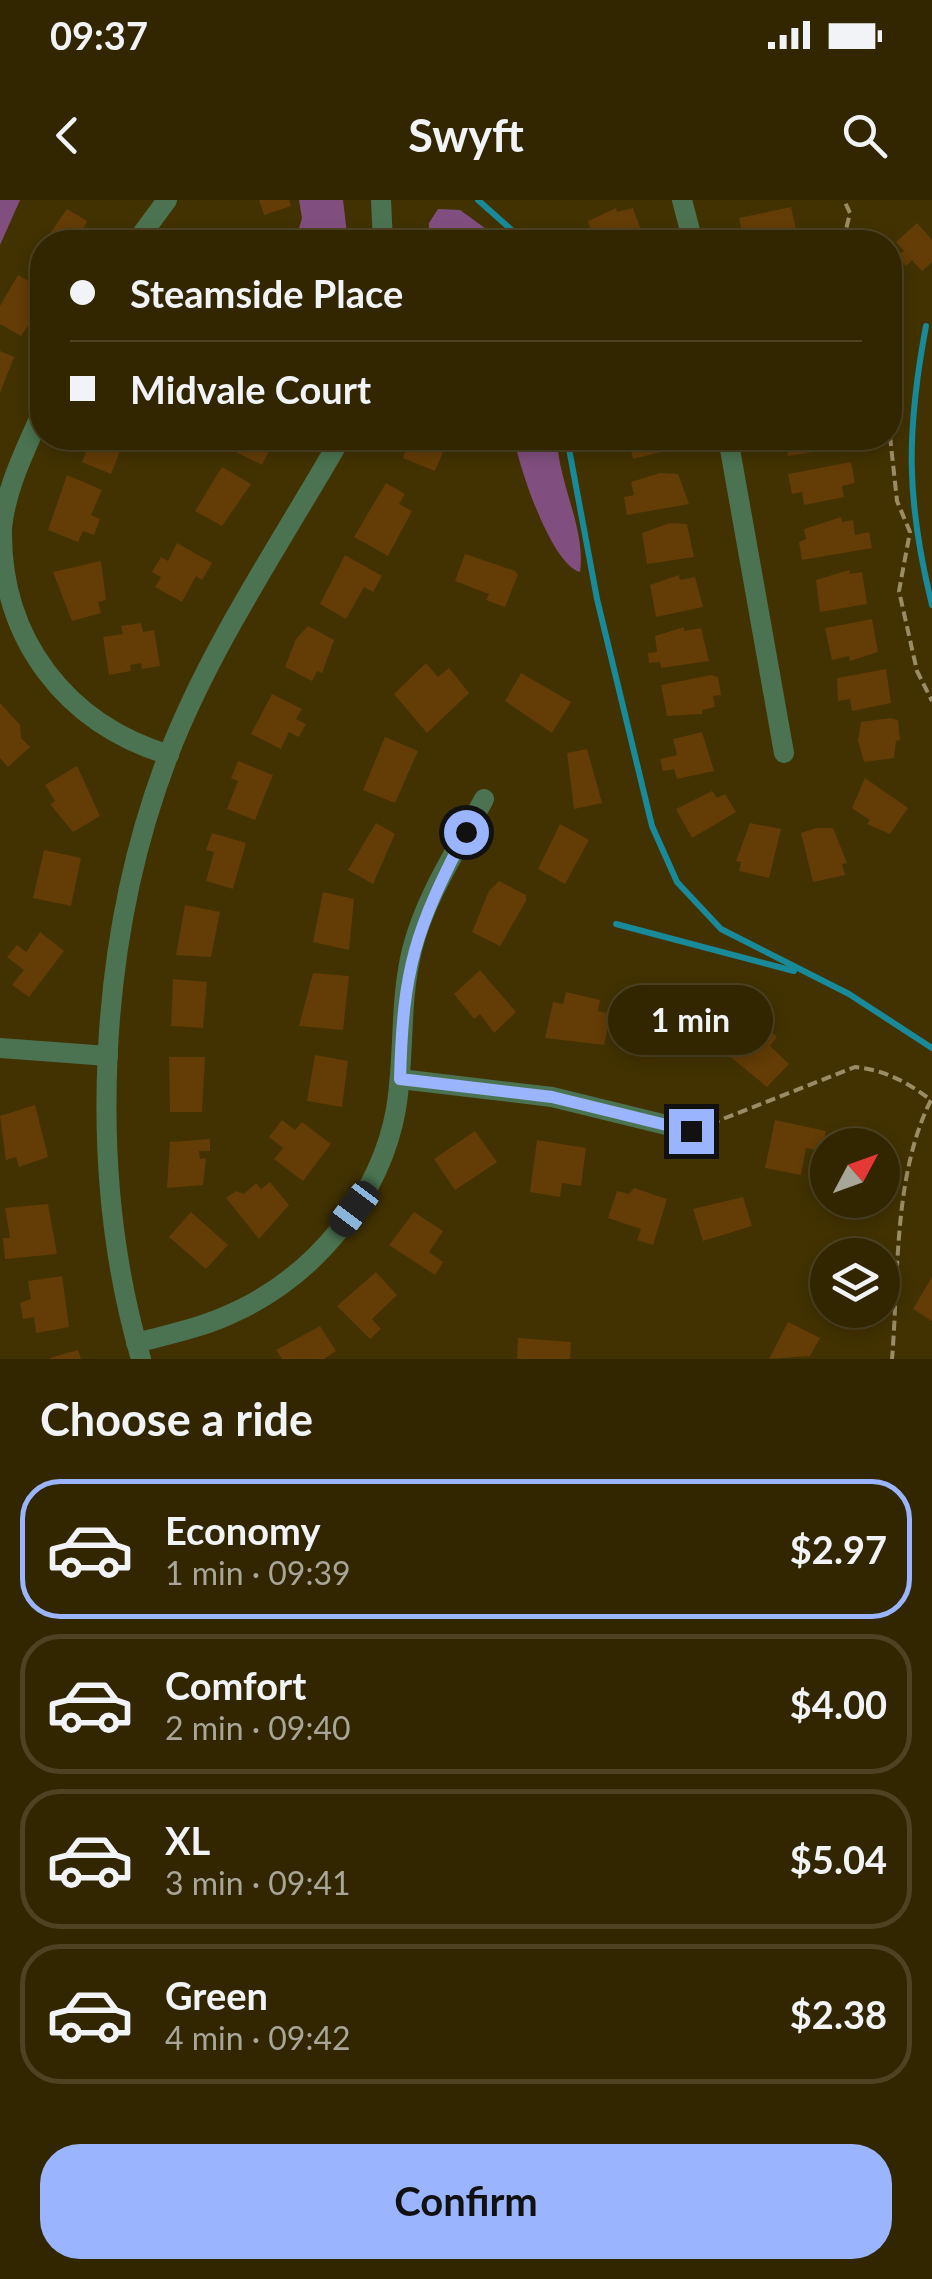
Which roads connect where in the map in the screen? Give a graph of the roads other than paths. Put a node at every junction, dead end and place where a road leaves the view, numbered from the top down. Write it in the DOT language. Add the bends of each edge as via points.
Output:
graph roads {
  1 [pos="166,200"];
  2 [pos="382,200"];
  3 [pos="682,200"];
  4 [pos="145,230"];
  5 [pos="383,230"];
  6 [pos="691,230"];
  7 [pos="30,441"];
  8 [pos="334,450"];
  9 [pos="730,450"];
  10 [pos="784,752"];
  11 [pos="168,756"];
  12 [pos="484,800"];
  13 [pos="0,1048"];
  14 [pos="108,1056"];
  15 [pos="400,1079"];
  16 [pos="691,1131"];
  17 [pos="138,1351"];
  1 -- 4 [label="street"];
  2 -- 5 [label="street"];
  3 -- 6 [label="street"];
  7 -- 11 [label="street" via="2,528 10,612 40,672 75,709"];
  8 -- 11 [label="street"];
  9 -- 10 [label="street"];
  11 -- 14 [label="street" via="137,860"];
  12 -- 15 [label="street" via="413,945"];
  13 -- 14 [label="street"];
  14 -- 17 [label="street" via="110,1188"];
  15 -- 16 [label="street" via="552,1097"];
  15 -- 17 [label="street" via="391,1130 372,1179 310,1262 239,1311"];
}
